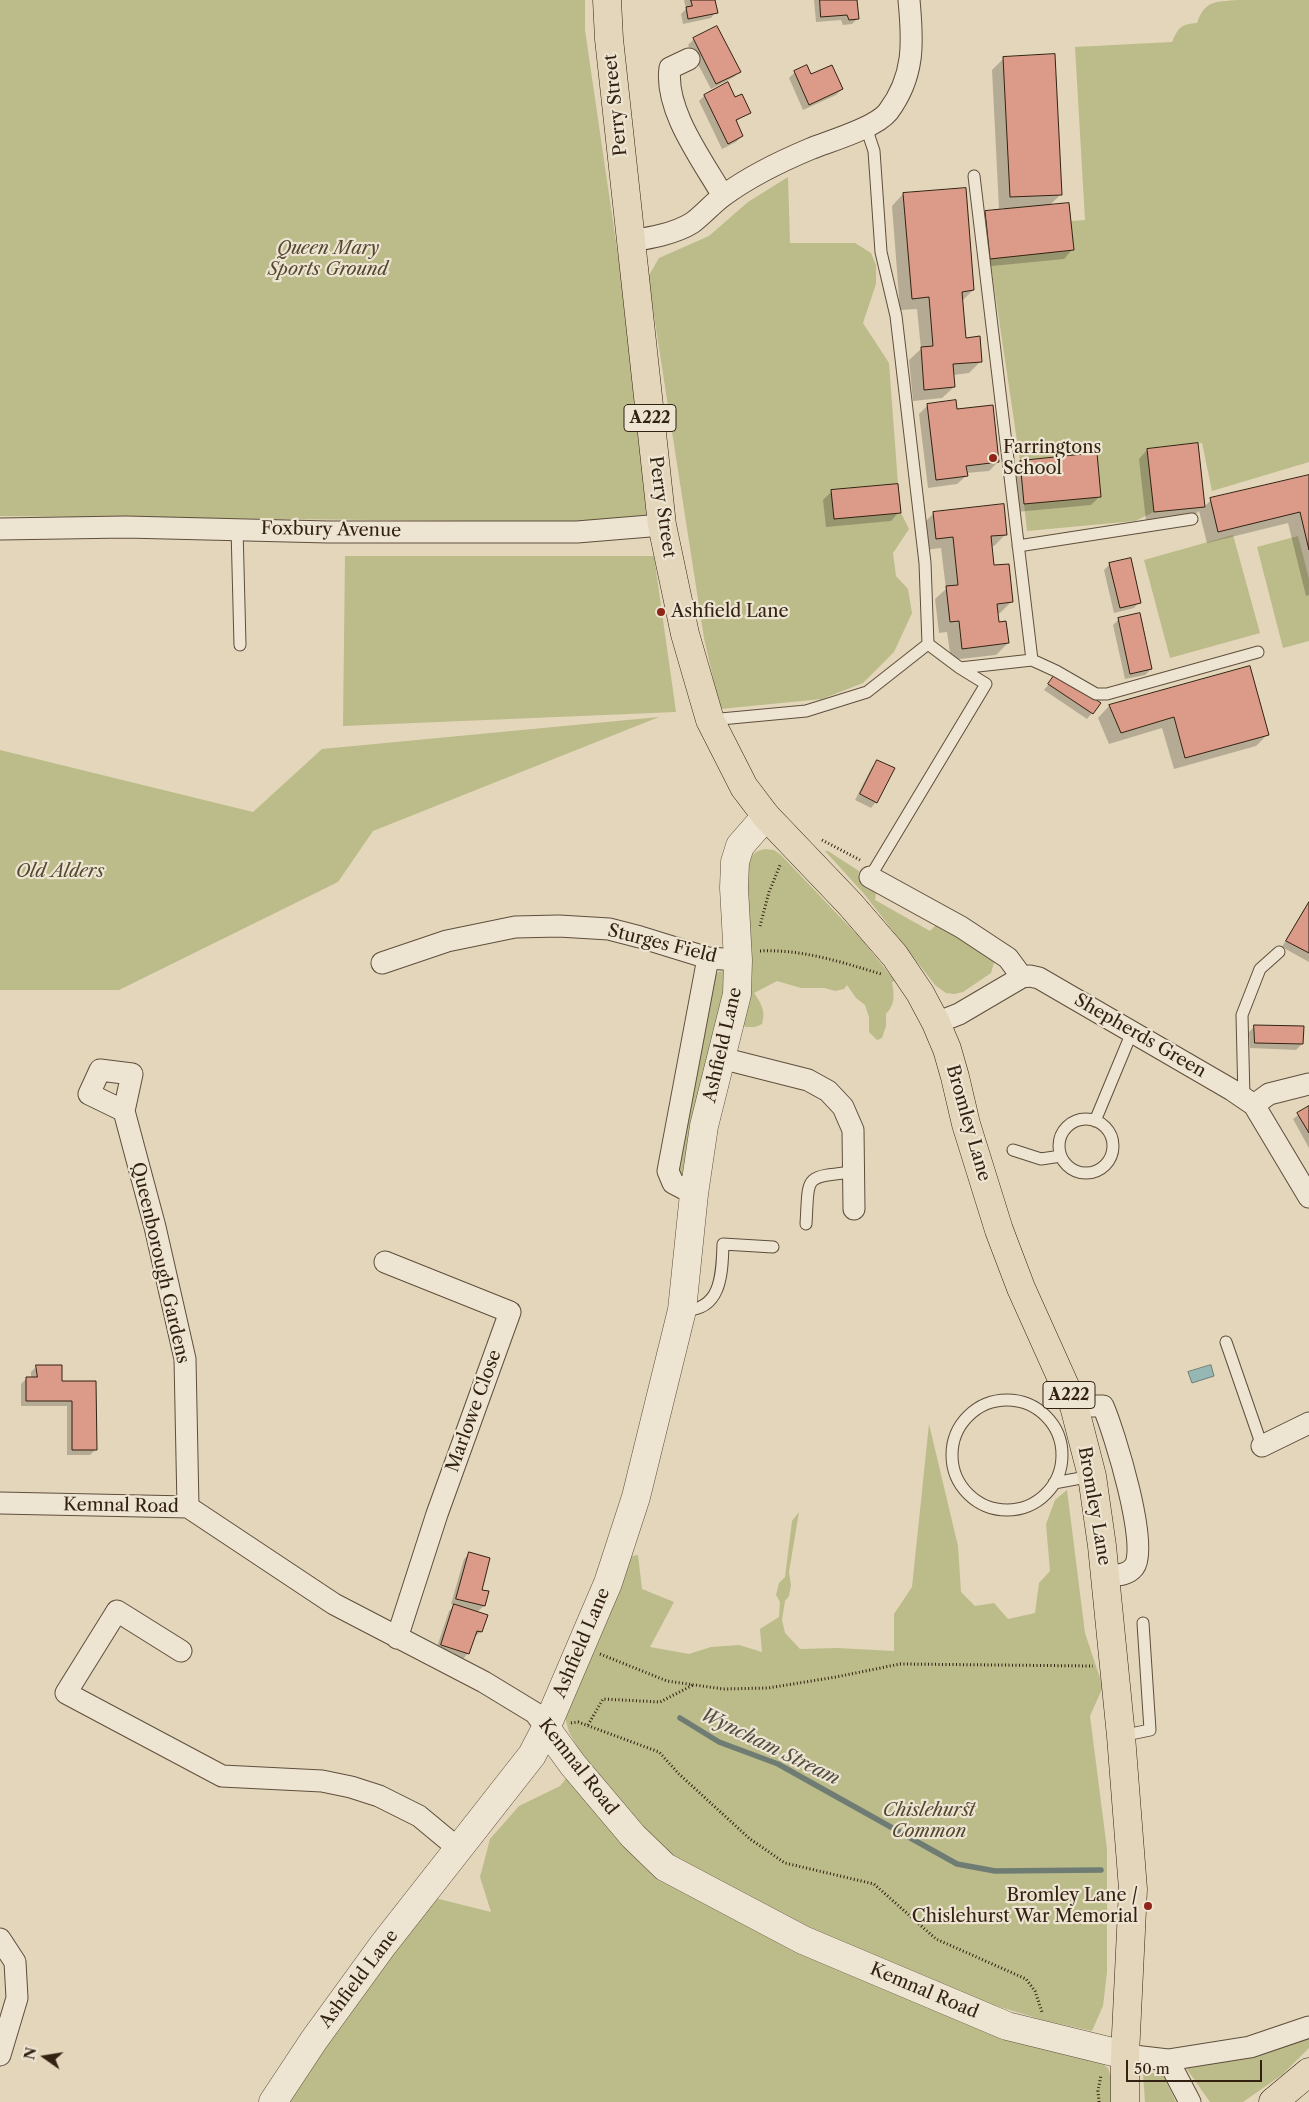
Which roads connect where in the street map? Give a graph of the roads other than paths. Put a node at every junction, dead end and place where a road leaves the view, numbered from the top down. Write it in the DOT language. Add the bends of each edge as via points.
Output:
graph roads {
  1 [pos="608,0"];
  2 [pos="909,0"];
  3 [pos="688,59"];
  4 [pos="866,127"];
  5 [pos="974,176"];
  6 [pos="723,196"];
  7 [pos="630,241"];
  8 [pos="1192,519"];
  9 [pos="662,526"];
  10 [pos="238,528"];
  11 [pos="0,529"];
  12 [pos="1018,546"];
  13 [pos="928,644"];
  14 [pos="240,645"];
  15 [pos="1258,652"];
  16 [pos="1032,660"];
  17 [pos="960,668"];
  18 [pos="710,720"];
  19 [pos="766,816"];
  20 [pos="870,877"];
  21 [pos="1279,952"];
  22 [pos="745,956"];
  23 [pos="708,958"];
  24 [pos="382,963"];
  25 [pos="1022,977"];
  26 [pos="936,1023"];
  27 [pos="1132,1032"];
  28 [pos="721,1058"];
  29 [pos="1309,1084"];
  30 [pos="1249,1102"];
  31 [pos="124,1111"];
  32 [pos="1096,1121"];
  33 [pos="1013,1150"];
  34 [pos="1061,1156"];
  35 [pos="854,1172"];
  36 [pos="694,1194"];
  37 [pos="1309,1197"];
  38 [pos="854,1209"];
  39 [pos="806,1224"];
  40 [pos="773,1248"];
  41 [pos="385,1262"];
  42 [pos="682,1310"];
  43 [pos="1226,1342"];
  44 [pos="1074,1406"];
  45 [pos="1309,1423"];
  46 [pos="1262,1446"];
  47 [pos="1092,1476"];
  48 [pos="1054,1483"];
  49 [pos="0,1503"];
  50 [pos="188,1507"];
  51 [pos="1105,1576"];
  52 [pos="1142,1623"];
  53 [pos="397,1638"];
  54 [pos="181,1651"];
  55 [pos="546,1728"];
  56 [pos="1121,1736"];
  57 [pos="460,1850"];
  58 [pos="0,1939"];
  59 [pos="1309,2027"];
  60 [pos="0,2055"];
  61 [pos="1125,2055"];
  62 [pos="1168,2060"];
  63 [pos="1309,2072"];
  64 [pos="273,2102"];
  65 [pos="1125,2102"];
  66 [pos="1190,2102"];
  67 [pos="1273,2102"];
  1 -- 7 [label="main road, Perry Street / A222" via="609,39"];
  2 -- 4 [label="street" via="913,39 909,70 900,94 886,114"];
  3 -- 6 [label="street" via="670,68 668,83 681,123"];
  4 -- 6 [label="street" via="769,166"];
  4 -- 13 [label="lane" via="874,151 882,252 896,316 925,563"];
  5 -- 12 [label="lane"];
  6 -- 7 [label="street" via="691,223 672,232"];
  7 -- 9 [label="main road, Perry Street / A222"];
  8 -- 12 [label="lane"];
  9 -- 10 [label="street, Foxbury Avenue" via="576,532 328,532"];
  9 -- 18 [label="main road, Perry Street / A222" via="685,634"];
  10 -- 11 [label="street, Foxbury Avenue"];
  10 -- 14 [label="lane"];
  12 -- 16 [label="lane"];
  13 -- 17 [label="lane"];
  13 -- 18 [label="lane" via="867,692 806,711"];
  15 -- 16 [label="lane" via="1107,694 1096,694"];
  16 -- 17 [label="lane"];
  17 -- 20 [label="lane" via="986,684"];
  18 -- 19 [label="main road, Perry Street / A222" via="744,787"];
  19 -- 22 [label="street, Ashfield Lane" via="737,853 734,888"];
  19 -- 26 [label="main road, Bromley Lane / A222" via="889,948"];
  20 -- 25 [label="street" via="961,927 1008,958"];
  21 -- 30 [label="lane" via="1260,969 1242,1015"];
  22 -- 23 [label="street, Sturges Field"];
  22 -- 28 [label="street, Ashfield Lane"];
  23 -- 24 [label="street, Sturges Field" via="609,929 550,926 515,927 447,941"];
  23 -- 36 [label="street, Ashfield Lane" via="668,1171 673,1183"];
  25 -- 26 [label="street" via="959,1014"];
  25 -- 27 [label="street, Shepherds Green" via="1039,978"];
  26 -- 44 [label="main road, Bromley Lane / A222" via="950,1058 966,1124 999,1230"];
  27 -- 30 [label="street, Shepherds Green"];
  27 -- 32 [label="lane"];
  28 -- 35 [label="street" via="808,1080 828,1091 843,1107 853,1130"];
  28 -- 36 [label="street, Ashfield Lane" via="704,1126"];
  29 -- 30 [label="street"];
  30 -- 37 [label="street"];
  31 -- 50 [label="street, Queenborough Gardens" via="185,1359"];
  32 -- 34 [label="lane" via="1086,1119 1069,1126 1060,1142"];
  32 -- 34 [label="lane" via="1109,1131 1112,1139 1112,1156 1108,1163 1085,1174 1069,1167"];
  33 -- 34 [label="lane" via="1041,1160"];
  35 -- 38 [label="street"];
  35 -- 39 [label="lane" via="812,1180 808,1187"];
  36 -- 42 [label="street, Ashfield Lane"];
  40 -- 42 [label="lane" via="723,1244 722,1274 713,1296 700,1309"];
  41 -- 53 [label="street, Marlowe Close" via="510,1312 437,1514"];
  42 -- 55 [label="street, Ashfield Lane" via="636,1497 608,1583"];
  43 -- 46 [label="lane"];
  44 -- 47 [label="main road, Bromley Lane / A222"];
  44 -- 51 [label="street" via="1103,1406 1113,1430 1130,1494 1139,1555 1135,1566 1126,1574"];
  45 -- 46 [label="street"];
  47 -- 48 [label="lane"];
  47 -- 51 [label="main road, Bromley Lane / A222"];
  48 -- 48 [label="lane" via="1061,1467 1062,1449 1057,1432 1047,1417 1016,1401 998,1401 967,1416 957,1432 952,1450 953,1469 960,1486 973,1500 989,1508 1008,1511 1026,1507 1043,1498"];
  49 -- 50 [label="street, Kemnal Road"];
  50 -- 53 [label="street, Kemnal Road" via="334,1604"];
  51 -- 56 [label="main road, Bromley Lane / A222"];
  52 -- 56 [label="lane" via="1150,1730"];
  53 -- 55 [label="street, Kemnal Road" via="484,1682 535,1713"];
  54 -- 57 [label="street" via="117,1611 66,1693 222,1776 322,1781 379,1796 418,1816"];
  55 -- 57 [label="street, Ashfield Lane" via="532,1755"];
  55 -- 61 [label="street, Kemnal Road" via="633,1836 665,1867 803,1940 1007,2026"];
  56 -- 61 [label="main road, Bromley Lane / A222" via="1134,1889"];
  57 -- 64 [label="street, Ashfield Lane" via="383,1945"];
  58 -- 60 [label="street" via="15,1962 17,1998"];
  59 -- 62 [label="street" via="1250,2046"];
  61 -- 62 [label="street"];
  61 -- 65 [label="main road, Bromley Lane / A222"];
  62 -- 66 [label="street"];
  63 -- 67 [label="main road"];
}
